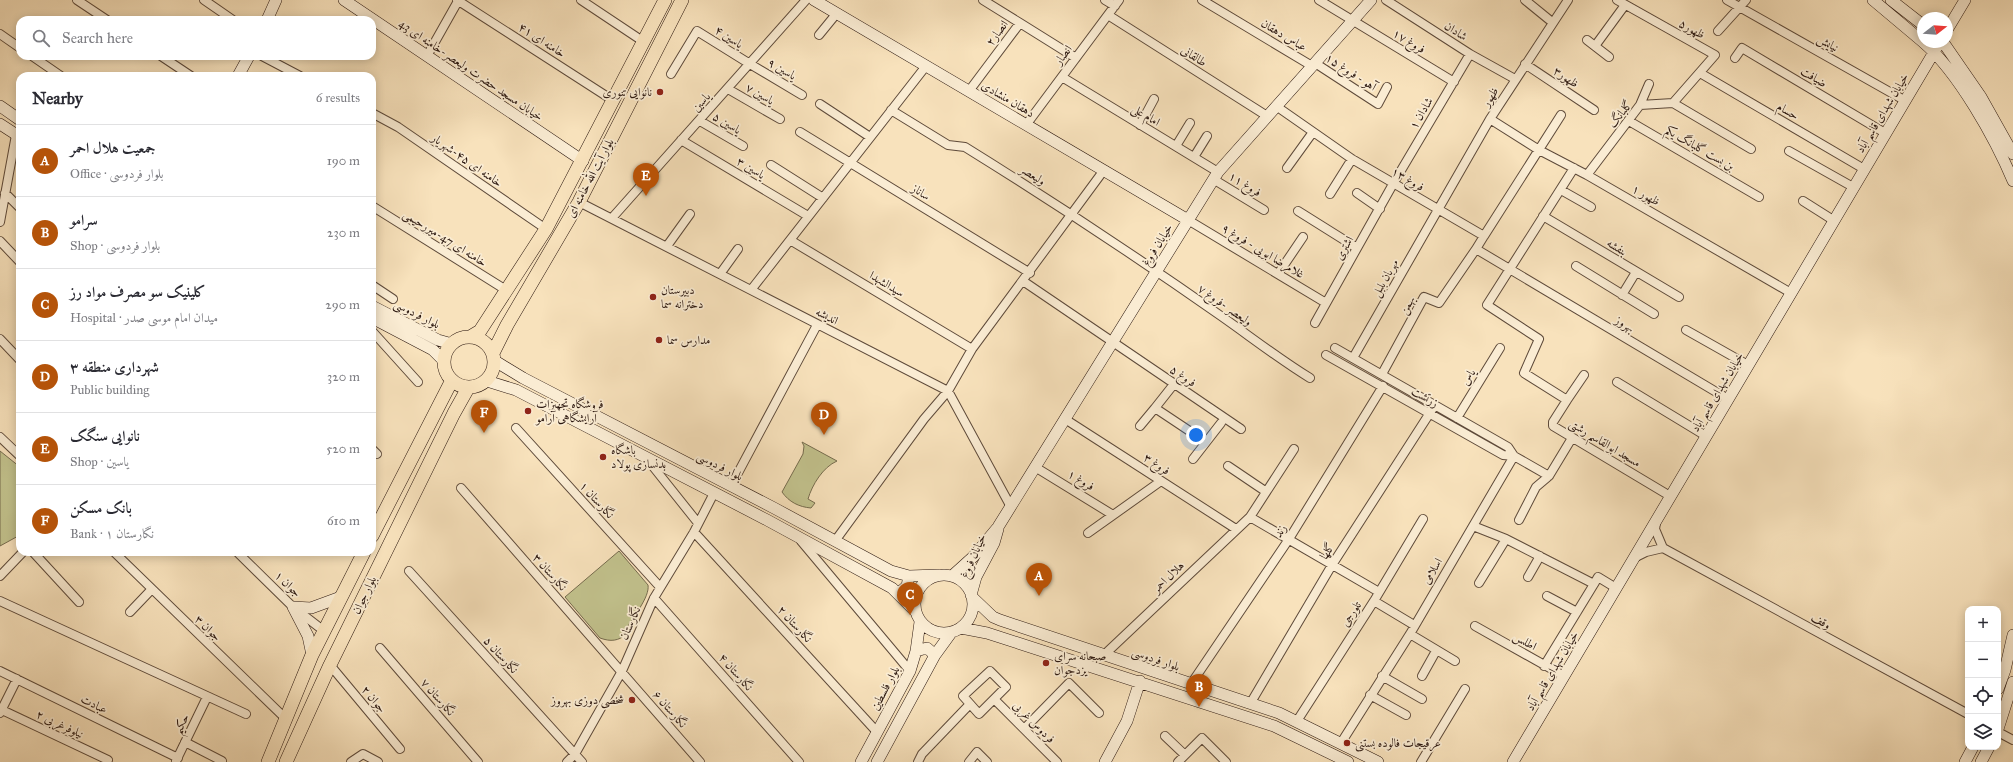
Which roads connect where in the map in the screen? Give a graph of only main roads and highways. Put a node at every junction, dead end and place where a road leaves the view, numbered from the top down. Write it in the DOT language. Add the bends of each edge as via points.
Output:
graph roads {
  1 [pos="276,0"];
  2 [pos="665,0"];
  3 [pos="682,0"];
  4 [pos="814,0"];
  5 [pos="1371,0"];
  6 [pos="1873,0"];
  7 [pos="1891,0"];
  8 [pos="1965,0"];
  9 [pos="350,2"];
  10 [pos="269,16"];
  11 [pos="370,16"];
  12 [pos="376,20"];
  13 [pos="1917,20"];
  14 [pos="1953,20"];
  15 [pos="1917,37"];
  16 [pos="1936,48"];
  17 [pos="1938,48"];
  18 [pos="1947,48"];
  19 [pos="248,60"];
  20 [pos="240,72"];
  21 [pos="0,106"];
  22 [pos="16,117"];
  23 [pos="0,124"];
  24 [pos="16,135"];
  25 [pos="2013,154"];
  26 [pos="583,161"];
  27 [pos="2013,181"];
  28 [pos="1188,220"];
  29 [pos="376,308"];
  30 [pos="492,312"];
  31 [pos="376,320"];
  32 [pos="507,325"];
  33 [pos="470,337"];
  34 [pos="452,344"];
  35 [pos="494,357"];
  36 [pos="444,361"];
  37 [pos="452,380"];
  38 [pos="487,381"];
  39 [pos="468,388"];
  40 [pos="444,394"];
  41 [pos="460,401"];
  42 [pos="998,527"];
  43 [pos="376,528"];
  44 [pos="362,556"];
  45 [pos="938,575"];
  46 [pos="909,576"];
  47 [pos="952,576"];
  48 [pos="899,593"];
  49 [pos="972,596"];
  50 [pos="341,597"];
  51 [pos="915,611"];
  52 [pos="1000,620"];
  53 [pos="920,622"];
  54 [pos="956,630"];
  55 [pos="324,631"];
  56 [pos="993,635"];
  57 [pos="2013,635"];
  58 [pos="343,639"];
  59 [pos="916,651"];
  60 [pos="312,655"];
  61 [pos="935,655"];
  62 [pos="1140,681"];
  63 [pos="2001,681"];
  64 [pos="2013,682"];
  65 [pos="2001,721"];
  66 [pos="1522,746"];
  67 [pos="1971,750"];
  68 [pos="1987,750"];
  69 [pos="268,762"];
  70 [pos="286,762"];
  71 [pos="861,762"];
  72 [pos="877,762"];
  73 [pos="1105,762"];
  74 [pos="1348,762"];
  75 [pos="1378,762"];
  76 [pos="1513,762"];
  77 [pos="1519,762"];
  78 [pos="1965,762"];
  79 [pos="1981,762"];
  1 -- 10 [label="main road"];
  2 -- 26 [label="main road, بلوار آیت الله خامنه ای"];
  3 -- 32 [label="main road, بلوار آیت الله خامنه ای" via="579,202"];
  4 -- 28 [label="main road, دهقان منشادی"];
  5 -- 28 [label="main road, خیابان فروغ" via="1215,175"];
  6 -- 15 [label="main road"];
  7 -- 13 [label="main road"];
  8 -- 14 [label="main road"];
  9 -- 11 [label="main road, خیابان مسجد حضرت ولیعصر-خامنه ای 43"];
  12 -- 26 [label="main road, خیابان مسجد حضرت ولیعصر-خامنه ای 43"];
  16 -- 66 [label="main road, خیابان شهدای قاسم آباد"];
  17 -- 27 [label="main road" via="1991,134"];
  18 -- 25 [label="main road" via="1981,97"];
  19 -- 20 [label="main road"];
  21 -- 22 [label="main road"];
  23 -- 24 [label="main road"];
  26 -- 30 [label="main road, بلوار آیت الله خامنه ای" via="546,230"];
  28 -- 42 [label="main road, خیابان فروغ"];
  29 -- 34 [label="main road, بلوار فردوسی" via="438,340"];
  30 -- 32 [label="main road" via="493,323"];
  30 -- 33 [label="main road, بلوار آیت الله خامنه ای" via="480,331"];
  31 -- 36 [label="main road, بلوار فردوسی" via="433,350"];
  32 -- 35 [label="main road, بلوار آیت الله خامنه ای"];
  33 -- 34 [label="main road" via="460,338"];
  33 -- 35 [label="main road" via="484,341"];
  34 -- 36 [label="main road" via="446,352"];
  35 -- 38 [label="main road" via="493,370"];
  35 -- 46 [label="main road, بلوار فردوسی" via="523,378 891,571"];
  36 -- 37 [label="main road" via="445,370"];
  37 -- 39 [label="main road"];
  37 -- 40 [label="main road"];
  38 -- 39 [label="main road"];
  38 -- 48 [label="main road" via="516,390 714,492"];
  39 -- 41 [label="main road, بلوار جوان"];
  40 -- 41 [label="main road" via="454,394"];
  40 -- 43 [label="main road"];
  41 -- 58 [label="main road, بلوار جوان"];
  42 -- 47 [label="main road, خیابان فروغ" via="973,557"];
  42 -- 49 [label="main road, خیابان فروغ" via="994,543 976,576"];
  44 -- 50 [label="main road, بلوار جوان"];
  45 -- 46 [label="main road, بلوار فردوسی"];
  45 -- 47 [label="main road"];
  45 -- 51 [label="main road" via="927,580 919,588 915,599"];
  46 -- 48 [label="main road" via="907,586"];
  47 -- 49 [label="main road" via="967,587"];
  48 -- 51 [label="main road"];
  49 -- 52 [label="main road, بلوار فردوسی" via="993,617"];
  49 -- 54 [label="main road" via="972,609 968,620"];
  50 -- 55 [label="main road, بلوار جوان"];
  50 -- 60 [label="main road" via="311,608 293,607 308,636"];
  51 -- 53 [label="main road"];
  52 -- 56 [label="main road" via="992,626"];
  52 -- 75 [label="main road, بلوار فردوسی" via="1297,721"];
  53 -- 54 [label="main road" via="928,629 939,633"];
  53 -- 59 [label="main road, بلوار فلسطین"];
  54 -- 56 [label="main road"];
  54 -- 61 [label="main road"];
  55 -- 58 [label="main road"];
  55 -- 60 [label="main road, بلوار جوان"];
  56 -- 62 [label="main road"];
  57 -- 63 [label="main road"];
  58 -- 70 [label="main road, بلوار جوان"];
  59 -- 61 [label="main road" via="927,648"];
  59 -- 71 [label="main road, بلوار فلسطین" via="910,671"];
  60 -- 69 [label="main road, بلوار جوان"];
  61 -- 72 [label="main road"];
  62 -- 73 [label="main road" via="1126,721"];
  62 -- 74 [label="main road" via="1274,726"];
  64 -- 65 [label="main road"];
  66 -- 76 [label="main road, خیابان شهدای قاسم آباد"];
  66 -- 77 [label="main road"];
  67 -- 78 [label="main road"];
  68 -- 79 [label="main road"];
}
